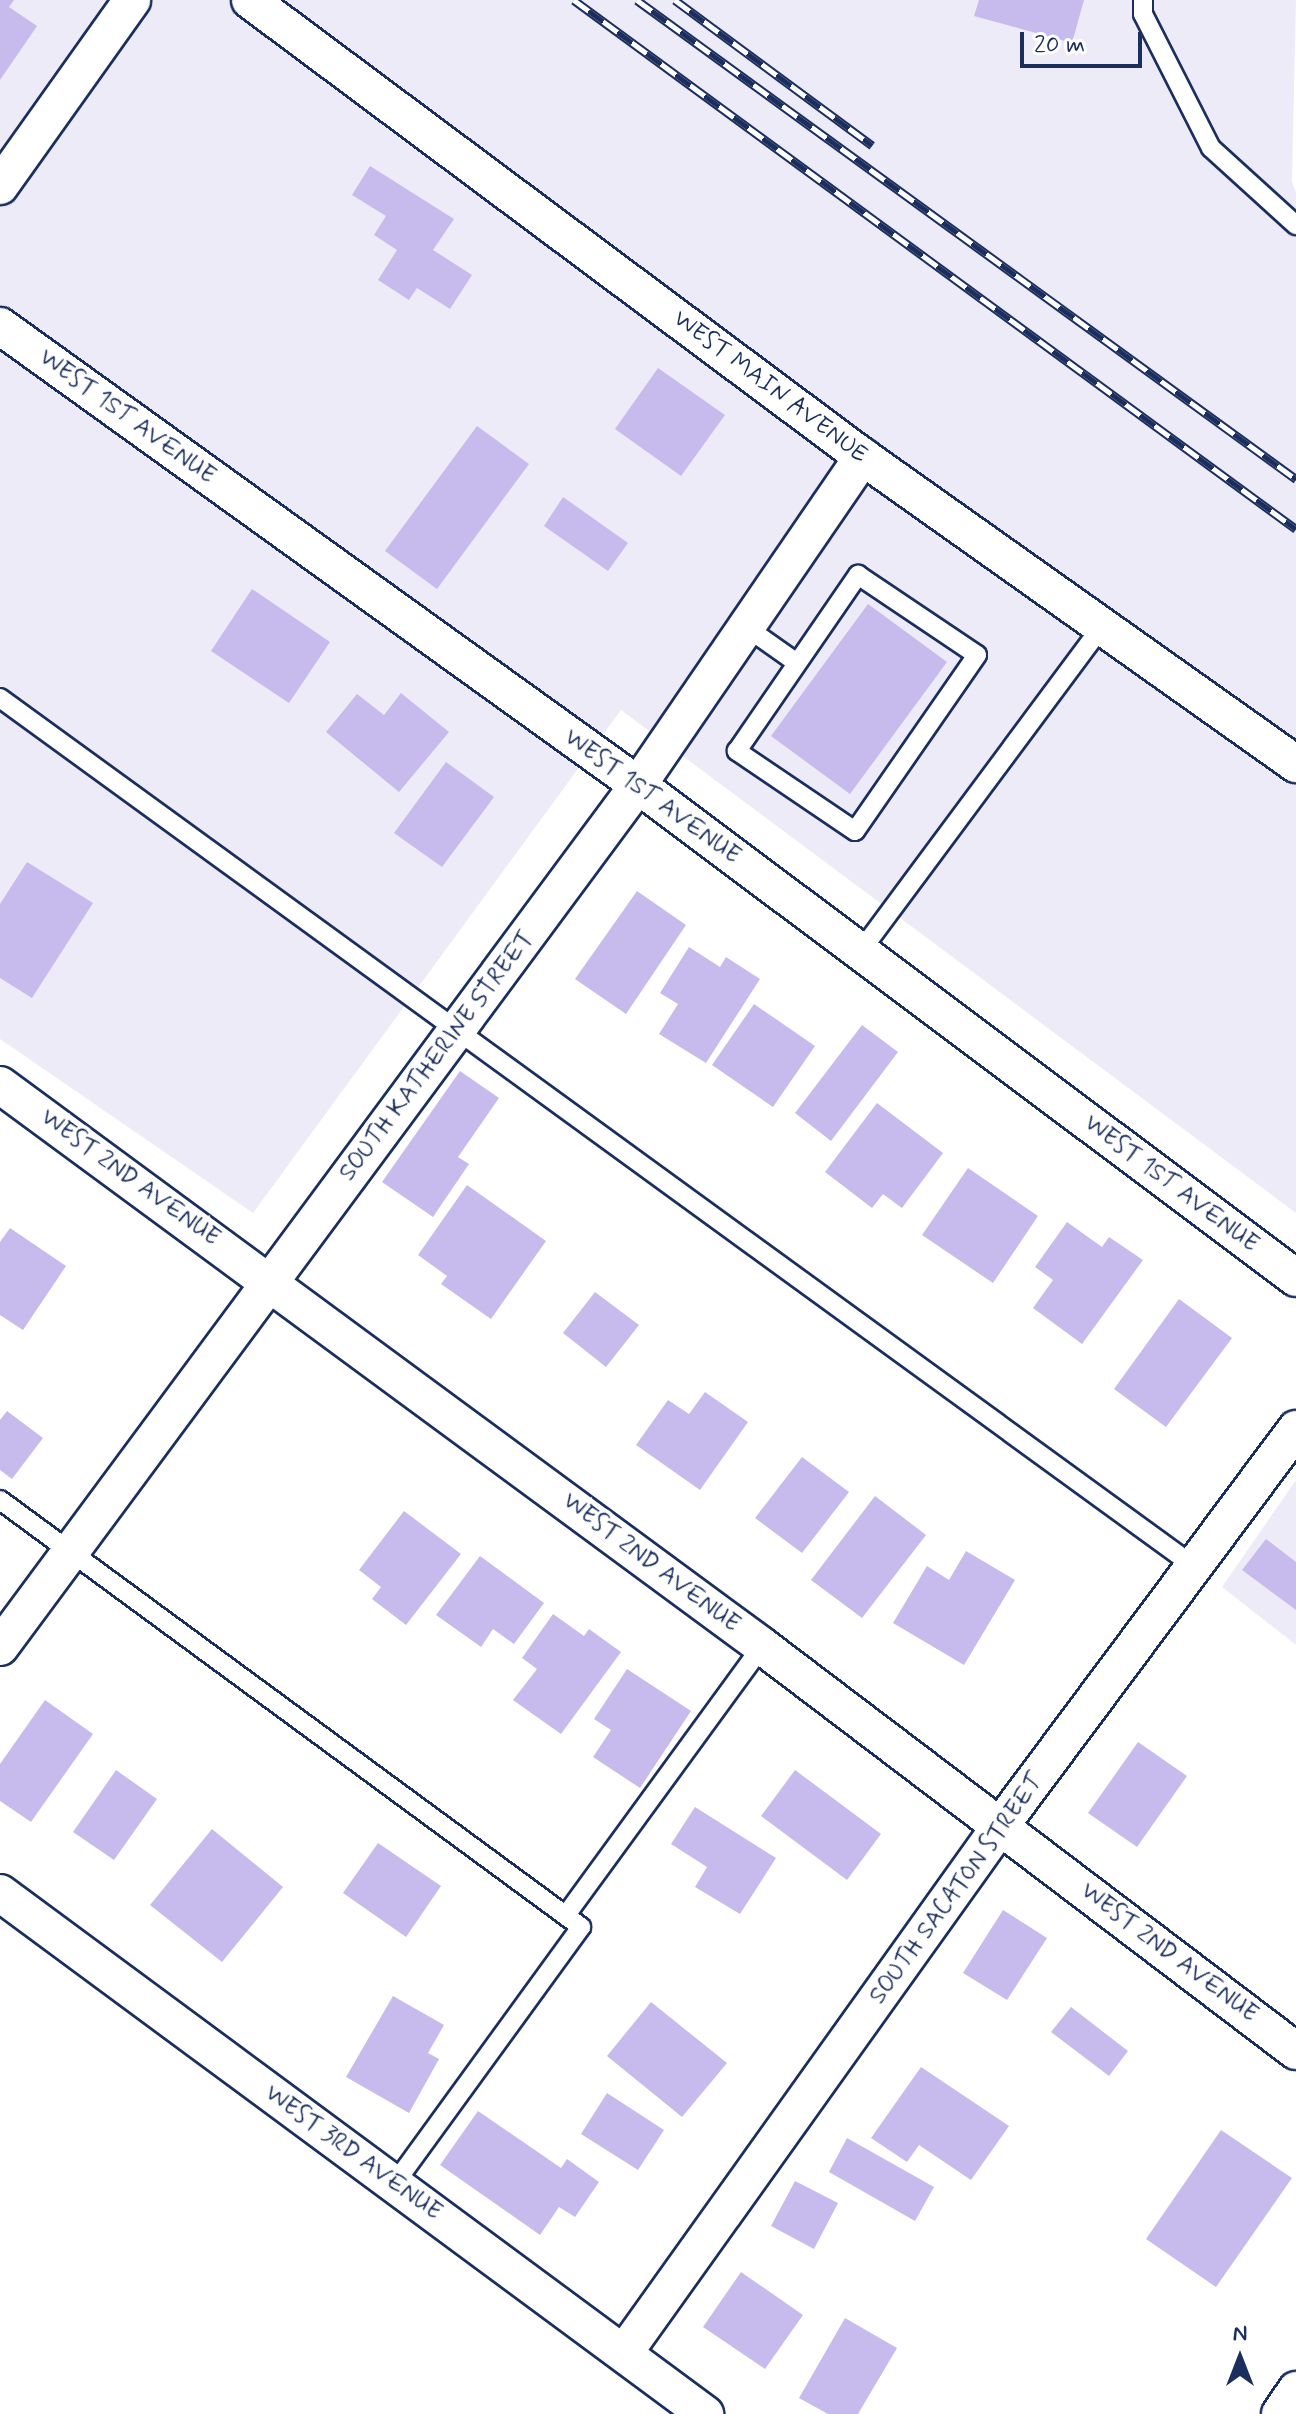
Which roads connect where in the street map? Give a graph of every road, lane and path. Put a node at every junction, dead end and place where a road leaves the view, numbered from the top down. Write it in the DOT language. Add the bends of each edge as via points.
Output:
graph roads {
  1 [pos="132,0"];
  2 [pos="250,0"];
  3 [pos="1143,0"];
  4 [pos="0,186"];
  5 [pos="1296,225"];
  6 [pos="0,326"];
  7 [pos="863,457"];
  8 [pos="1102,626"];
  9 [pos="746,627"];
  10 [pos="797,663"];
  11 [pos="0,698"];
  12 [pos="1296,764"];
  13 [pos="638,785"];
  14 [pos="860,952"];
  15 [pos="457,1030"];
  16 [pos="0,1085"];
  17 [pos="1296,1278"];
  18 [pos="270,1280"];
  19 [pos="1296,1429"];
  20 [pos="0,1500"];
  21 [pos="70,1551"];
  22 [pos="1194,1566"];
  23 [pos="762,1646"];
  24 [pos="0,1647"];
  25 [pos="1001,1825"];
  26 [pos="0,1893"];
  27 [pos="566,1915"];
  28 [pos="1296,2051"];
  29 [pos="394,2184"];
  30 [pos="624,2353"];
  31 [pos="1296,2390"];
  32 [pos="705,2414"];
  33 [pos="1280,2414"];
  1 -- 4 [label="street"];
  2 -- 7 [label="street, WEST MAIN AVENUE"];
  3 -- 5 [label="lane" via="1143,14 1211,148"];
  6 -- 13 [label="street, WEST 1ST AVENUE"];
  7 -- 8 [label="street, WEST MAIN AVENUE"];
  7 -- 9 [label="street, SOUTH KATHERINE STREET"];
  8 -- 12 [label="street, WEST MAIN AVENUE"];
  8 -- 14 [label="lane"];
  9 -- 10 [label="lane"];
  9 -- 13 [label="street, SOUTH KATHERINE STREET"];
  10 -- 10 [label="lane" via="737,751 855,831 977,655 858,575"];
  11 -- 15 [label="lane"];
  13 -- 14 [label="street, WEST 1ST AVENUE"];
  13 -- 15 [label="street, SOUTH KATHERINE STREET"];
  14 -- 17 [label="street, WEST 1ST AVENUE"];
  15 -- 18 [label="street, SOUTH KATHERINE STREET"];
  15 -- 22 [label="lane"];
  16 -- 18 [label="street, WEST 2ND AVENUE"];
  18 -- 21 [label="street, SOUTH KATHERINE STREET"];
  18 -- 23 [label="street, WEST 2ND AVENUE"];
  19 -- 22 [label="street, SOUTH SACATON STREET"];
  20 -- 21 [label="lane"];
  21 -- 24 [label="street, SOUTH KATHERINE STREET"];
  21 -- 27 [label="lane"];
  22 -- 25 [label="street, SOUTH SACATON STREET"];
  23 -- 25 [label="street, WEST 2ND AVENUE"];
  23 -- 27 [label="lane"];
  25 -- 28 [label="street, WEST 2ND AVENUE"];
  25 -- 30 [label="street, SOUTH SACATON STREET"];
  26 -- 29 [label="street, WEST 3RD AVENUE"];
  27 -- 29 [label="lane" via="581,1927"];
  29 -- 30 [label="street, WEST 3RD AVENUE"];
  30 -- 32 [label="street, WEST 3RD AVENUE"];
  31 -- 33 [label="street"];
}
